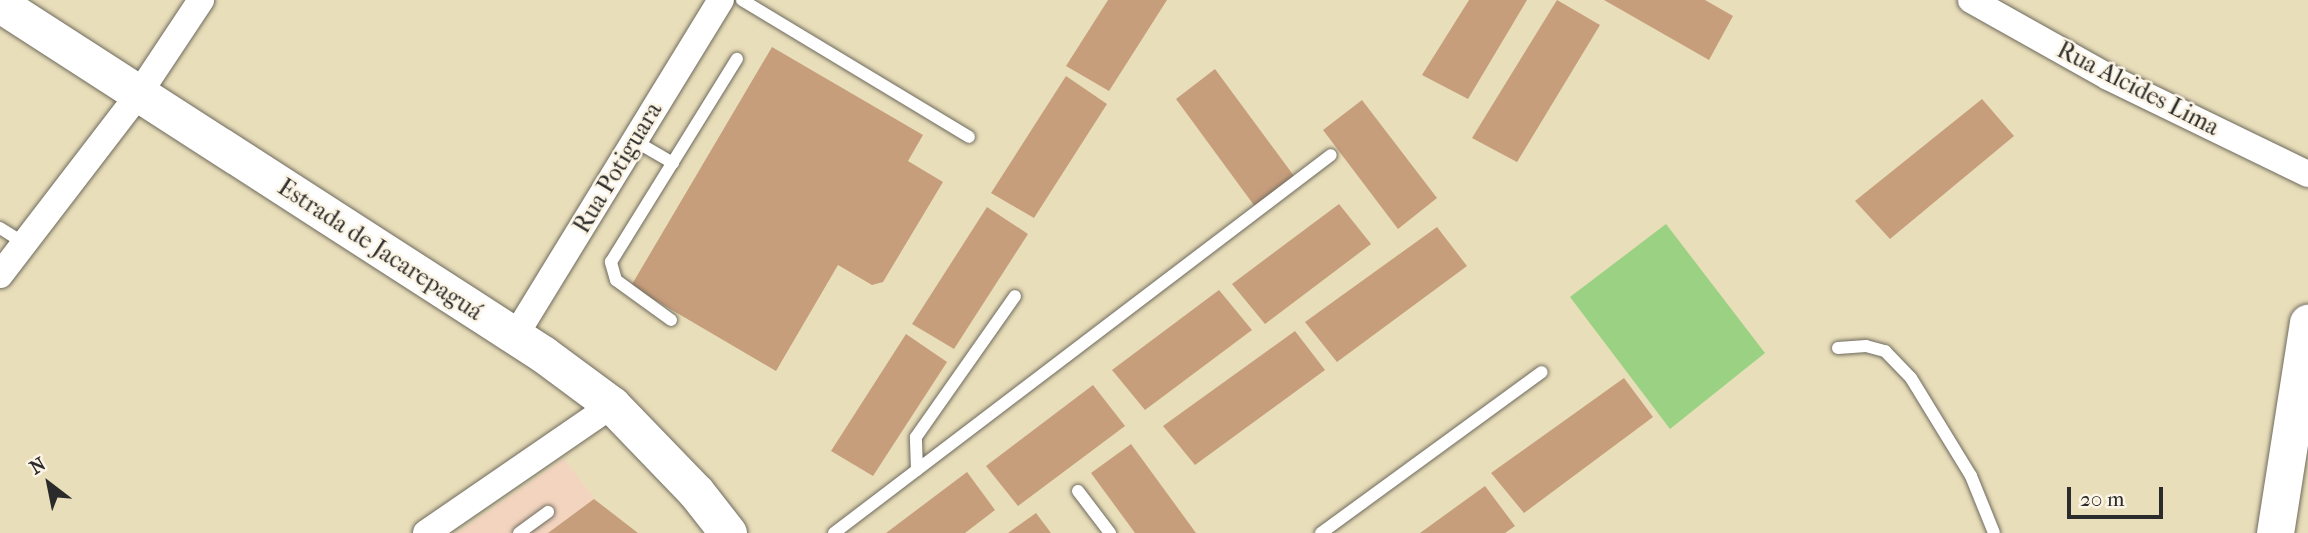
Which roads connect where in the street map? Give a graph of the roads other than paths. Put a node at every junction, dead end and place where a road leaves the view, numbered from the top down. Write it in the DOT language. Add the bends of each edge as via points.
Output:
graph roads {
  1 [pos="201,0"];
  2 [pos="721,0"];
  3 [pos="742,0"];
  4 [pos="1971,0"];
  5 [pos="0,4"];
  6 [pos="737,59"];
  7 [pos="138,95"];
  8 [pos="969,137"];
  9 [pos="635,141"];
  10 [pos="1331,155"];
  11 [pos="673,163"];
  12 [pos="2308,174"];
  13 [pos="0,228"];
  14 [pos="24,243"];
  15 [pos="0,275"];
  16 [pos="1015,296"];
  17 [pos="671,320"];
  18 [pos="2308,323"];
  19 [pos="515,336"];
  20 [pos="1839,348"];
  21 [pos="1542,372"];
  22 [pos="611,405"];
  23 [pos="2297,451"];
  24 [pos="917,470"];
  25 [pos="1078,491"];
  26 [pos="548,512"];
  27 [pos="426,533"];
  28 [pos="519,533"];
  29 [pos="728,533"];
  30 [pos="834,533"];
  31 [pos="1110,533"];
  32 [pos="1321,533"];
  33 [pos="1994,533"];
  34 [pos="2275,533"];
  1 -- 7 [label="street"];
  2 -- 9 [label="street, Rua Potiguara"];
  3 -- 8 [label="lane"];
  4 -- 12 [label="street, Rua Alcides Lima" via="2108,77"];
  5 -- 7 [label="main road, Estrada de Jacarepaguá"];
  6 -- 11 [label="lane"];
  7 -- 14 [label="street"];
  7 -- 19 [label="main road, Estrada de Jacarepaguá"];
  9 -- 11 [label="lane"];
  9 -- 19 [label="street, Rua Potiguara"];
  10 -- 24 [label="lane"];
  11 -- 17 [label="lane" via="611,262 611,273"];
  13 -- 14 [label="lane"];
  14 -- 15 [label="street"];
  16 -- 24 [label="lane" via="919,431 914,450"];
  18 -- 23 [label="main road"];
  19 -- 22 [label="main road, Estrada de Jacarepaguá"];
  20 -- 33 [label="lane" via="1866,346 1885,351 1911,377 1971,476"];
  21 -- 32 [label="lane"];
  22 -- 27 [label="street"];
  22 -- 29 [label="main road, Estrada de Jacarepaguá" via="696,492"];
  23 -- 34 [label="main road"];
  24 -- 30 [label="lane"];
  25 -- 31 [label="lane"];
  26 -- 28 [label="lane"];
}
